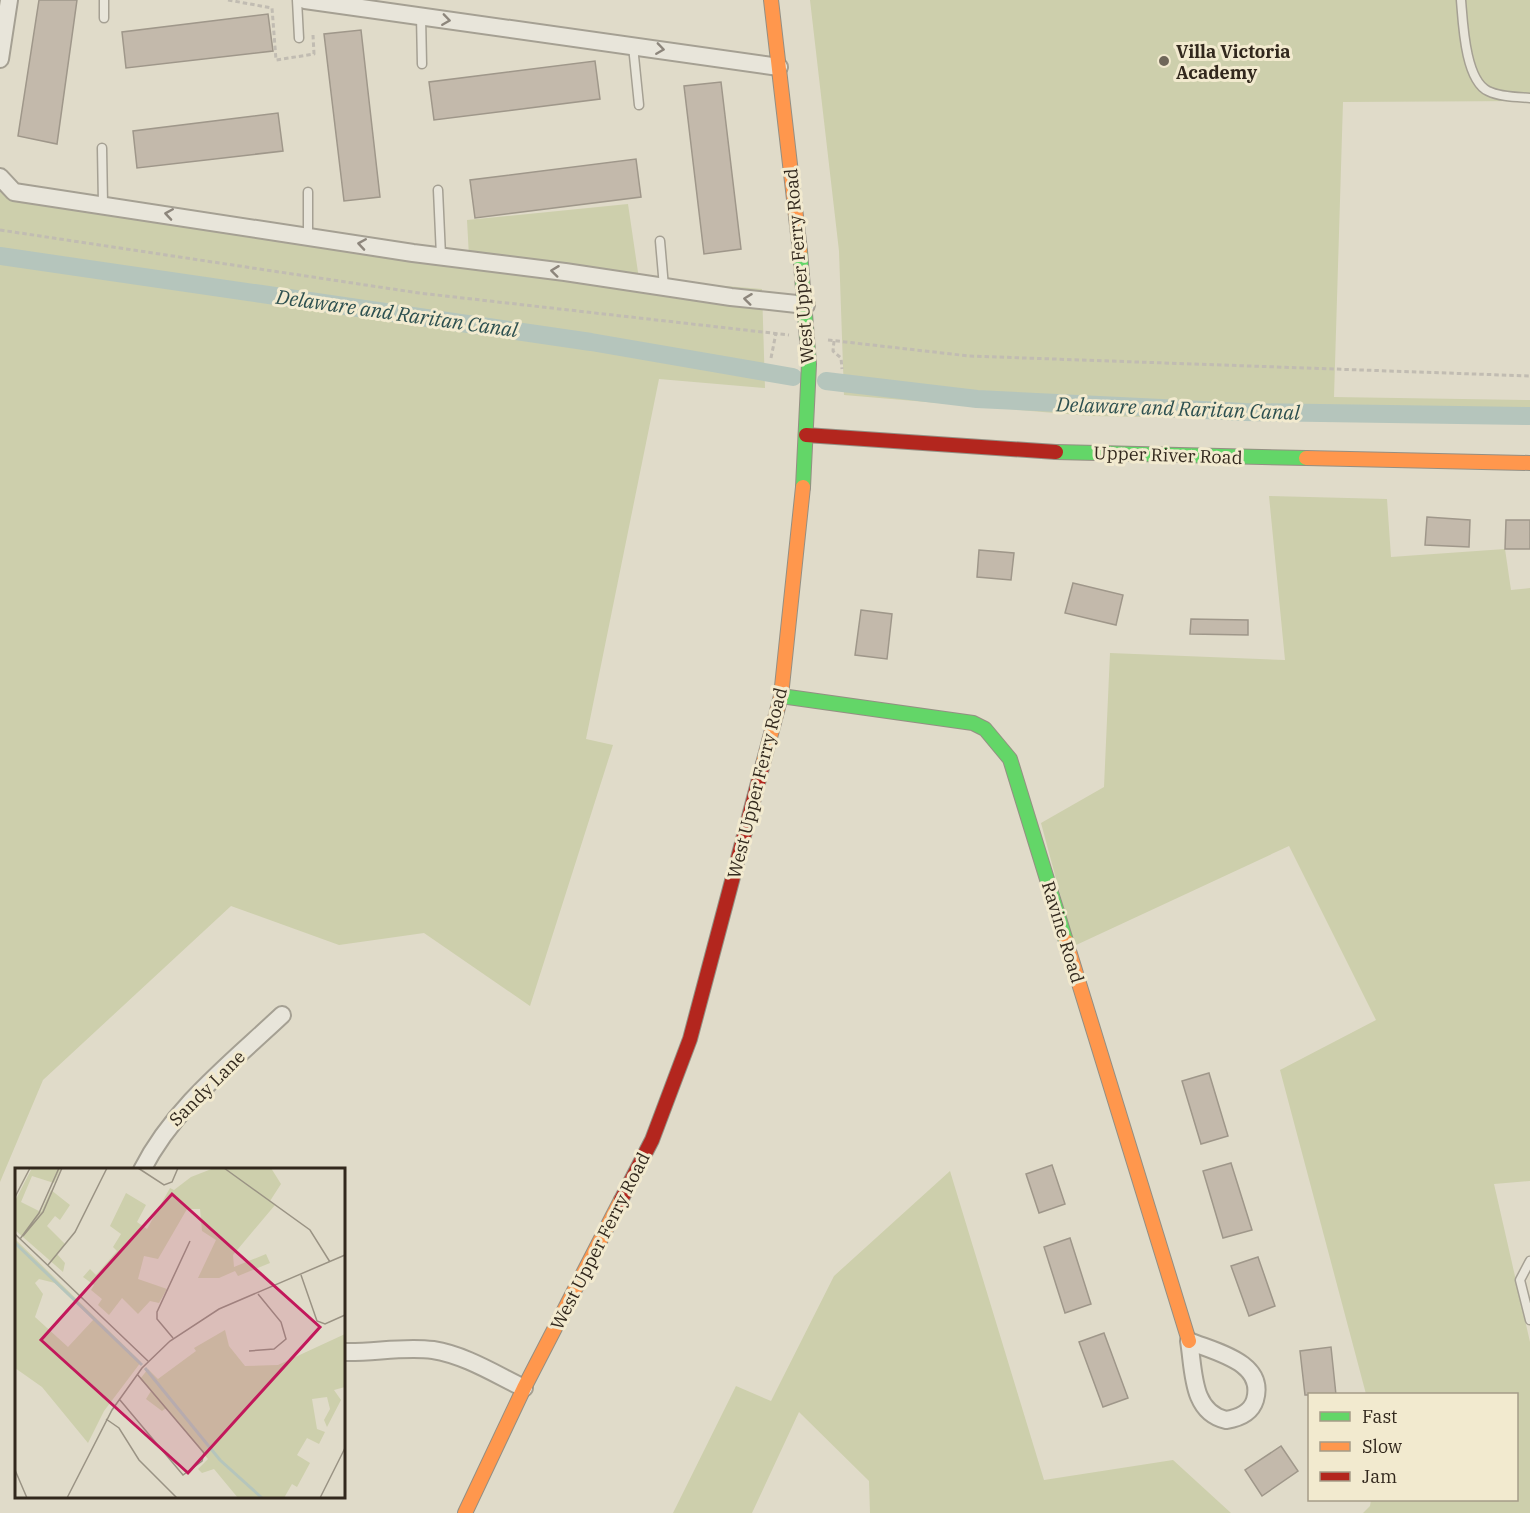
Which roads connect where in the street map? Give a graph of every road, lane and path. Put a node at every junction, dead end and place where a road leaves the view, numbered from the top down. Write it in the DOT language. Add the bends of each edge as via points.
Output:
graph roads {
  1 [pos="9,0"];
  2 [pos="104,0"];
  3 [pos="297,0"];
  4 [pos="305,0"];
  5 [pos="771,0"];
  6 [pos="1461,0"];
  7 [pos="421,16"];
  8 [pos="104,18"];
  9 [pos="298,39"];
  10 [pos="633,46"];
  11 [pos="0,59"];
  12 [pos="422,64"];
  13 [pos="779,67"];
  14 [pos="1530,98"];
  15 [pos="639,105"];
  16 [pos="102,148"];
  17 [pos="0,177"];
  18 [pos="438,190"];
  19 [pos="308,192"];
  20 [pos="103,204"];
  21 [pos="0,230"];
  22 [pos="308,236"];
  23 [pos="660,241"];
  24 [pos="441,256"];
  25 [pos="664,287"];
  26 [pos="806,305"];
  27 [pos="771,358"];
  28 [pos="842,369"];
  29 [pos="1530,376"];
  30 [pos="806,435"];
  31 [pos="1530,463"];
  32 [pos="781,696"];
  33 [pos="282,1015"];
  34 [pos="143,1168"];
  35 [pos="1530,1261"];
  36 [pos="1530,1320"];
  37 [pos="1189,1341"];
  38 [pos="345,1353"];
  39 [pos="524,1388"];
  40 [pos="465,1513"];
  1 -- 11 [label="street"];
  2 -- 8 [label="lane"];
  3 -- 9 [label="lane"];
  4 -- 7 [label="street"];
  5 -- 13 [label="main road, West Upper Ferry Road"];
  6 -- 14 [label="lane" via="1465,40 1478,83 1488,91"];
  7 -- 10 [label="street, one-way"];
  7 -- 12 [label="lane"];
  10 -- 13 [label="street, one-way"];
  10 -- 15 [label="lane"];
  13 -- 26 [label="main road, West Upper Ferry Road"];
  16 -- 20 [label="lane"];
  17 -- 20 [label="street" via="14,192"];
  18 -- 24 [label="lane"];
  19 -- 22 [label="lane"];
  22 -- 20 [label="street, one-way"];
  21 -- 27 [label="path" via="419,293 776,333"];
  24 -- 22 [label="street, one-way"];
  23 -- 25 [label="lane"];
  25 -- 24 [label="street, one-way"];
  26 -- 25 [label="street, one-way"];
  26 -- 30 [label="main road, West Upper Ferry Road"];
  28 -- 29 [label="path" via="841,358 833,351 834,341 969,356"];
  30 -- 31 [label="main road, Upper River Road" via="1010,451"];
  30 -- 32 [label="main road, West Upper Ferry Road" via="802,512"];
  32 -- 37 [label="main road, Ravine Road" via="973,723 986,729 1010,759"];
  32 -- 39 [label="main road, West Upper Ferry Road" via="690,1040 669,1100"];
  33 -- 34 [label="street, Sandy Lane" via="191,1100 168,1127"];
  35 -- 36 [label="lane" via="1520,1280"];
  37 -- 37 [label="street, Ravine Road" via="1200,1402 1206,1411 1226,1420 1246,1413 1257,1391 1251,1371"];
  38 -- 39 [label="street" via="435,1351 460,1358"];
  39 -- 40 [label="main road, West Upper Ferry Road"];
}
